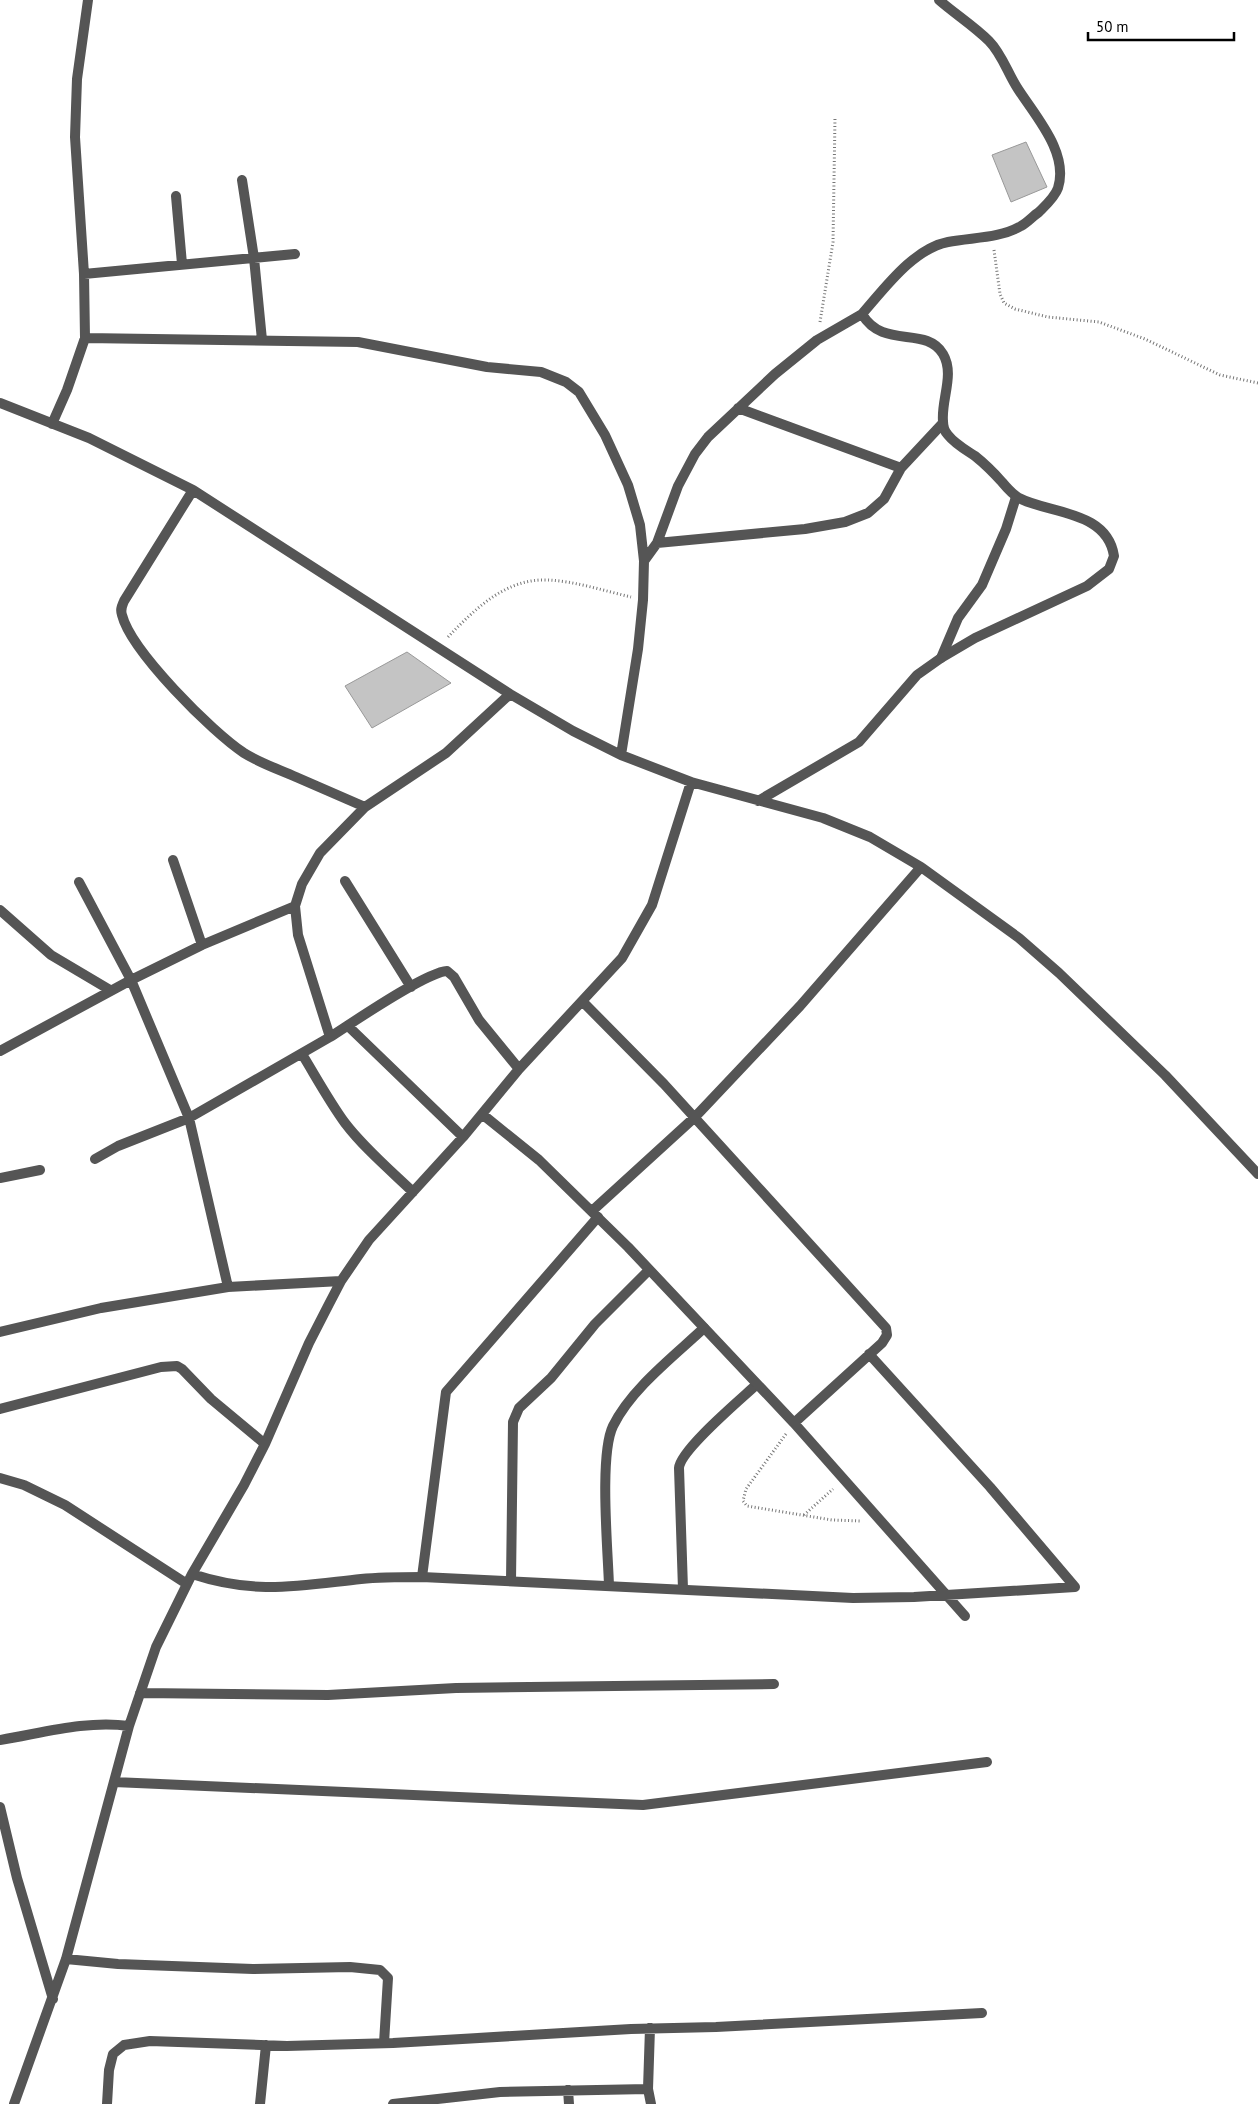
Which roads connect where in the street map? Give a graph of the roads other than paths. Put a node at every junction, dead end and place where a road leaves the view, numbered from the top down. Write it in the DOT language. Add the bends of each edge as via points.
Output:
graph roads {
  1 [pos="88,0"];
  2 [pos="939,0"];
  3 [pos="242,180"];
  4 [pos="176,196"];
  5 [pos="295,254"];
  6 [pos="254,258"];
  7 [pos="182,264"];
  8 [pos="84,274"];
  9 [pos="862,314"];
  10 [pos="85,338"];
  11 [pos="262,340"];
  12 [pos="0,403"];
  13 [pos="738,408"];
  14 [pos="943,423"];
  15 [pos="52,424"];
  16 [pos="901,468"];
  17 [pos="193,490"];
  18 [pos="1016,497"];
  19 [pos="657,543"];
  20 [pos="644,561"];
  21 [pos="941,658"];
  22 [pos="510,694"];
  23 [pos="621,755"];
  24 [pos="691,782"];
  25 [pos="758,801"];
  26 [pos="365,807"];
  27 [pos="173,860"];
  28 [pos="921,867"];
  29 [pos="79,882"];
  30 [pos="345,882"];
  31 [pos="295,906"];
  32 [pos="0,910"];
  33 [pos="202,945"];
  34 [pos="131,980"];
  35 [pos="411,987"];
  36 [pos="110,990"];
  37 [pos="583,1002"];
  38 [pos="348,1026"];
  39 [pos="330,1037"];
  40 [pos="0,1051"];
  41 [pos="302,1054"];
  42 [pos="519,1069"];
  43 [pos="482,1114"];
  44 [pos="695,1117"];
  45 [pos="188,1118"];
  46 [pos="463,1137"];
  47 [pos="95,1158"];
  48 [pos="40,1170"];
  49 [pos="1258,1174"];
  50 [pos="0,1178"];
  51 [pos="413,1192"];
  52 [pos="595,1214"];
  53 [pos="649,1270"];
  54 [pos="341,1281"];
  55 [pos="228,1287"];
  56 [pos="704,1328"];
  57 [pos="0,1332"];
  58 [pos="869,1354"];
  59 [pos="756,1385"];
  60 [pos="0,1409"];
  61 [pos="794,1423"];
  62 [pos="265,1444"];
  63 [pos="0,1478"];
  64 [pos="192,1574"];
  65 [pos="422,1577"];
  66 [pos="511,1581"];
  67 [pos="187,1584"];
  68 [pos="609,1586"];
  69 [pos="683,1589"];
  70 [pos="946,1595"];
  71 [pos="964,1616"];
  72 [pos="774,1684"];
  73 [pos="140,1693"];
  74 [pos="129,1726"];
  75 [pos="0,1740"];
  76 [pos="987,1762"];
  77 [pos="114,1782"];
  78 [pos="0,1807"];
  79 [pos="66,1959"];
  80 [pos="53,1998"];
  81 [pos="982,2013"];
  82 [pos="650,2028"];
  83 [pos="384,2043"];
  84 [pos="266,2045"];
  85 [pos="648,2089"];
  86 [pos="568,2090"];
  87 [pos="14,2104"];
  88 [pos="107,2104"];
  89 [pos="260,2104"];
  90 [pos="393,2104"];
  91 [pos="569,2104"];
  92 [pos="650,2104"];
  1 -- 8 [label="street" via="77,79 75,137"];
  2 -- 9 [label="street" via="991,42 1047,134 1060,168 1058,189 1046,205 1022,226 993,237 930,247 917,256"];
  3 -- 6 [label="street"];
  4 -- 7 [label="street"];
  5 -- 6 [label="street"];
  6 -- 7 [label="street"];
  6 -- 11 [label="street"];
  7 -- 8 [label="street"];
  8 -- 10 [label="street"];
  9 -- 13 [label="street" via="817,340"];
  9 -- 14 [label="street" via="866,321 888,336 926,340 944,355 947,387"];
  10 -- 11 [label="street"];
  10 -- 15 [label="street"];
  11 -- 20 [label="street" via="358,342 487,367 542,372 566,382 578,392 628,484 640,525"];
  12 -- 15 [label="street"];
  13 -- 16 [label="street"];
  13 -- 19 [label="street" via="695,454 678,486"];
  14 -- 16 [label="street"];
  14 -- 18 [label="street" via="947,434 988,467"];
  15 -- 17 [label="street" via="89,438"];
  16 -- 19 [label="street" via="884,499 868,513 845,522 805,529"];
  17 -- 22 [label="street"];
  17 -- 26 [label="street" via="124,601 121,609 127,629 157,671 224,738 267,765"];
  18 -- 21 [label="street" via="982,585 958,618"];
  18 -- 21 [label="street" via="1065,512 1098,529 1113,551 1111,565 1087,586 975,638"];
  19 -- 20 [label="street"];
  20 -- 23 [label="street" via="638,649"];
  21 -- 25 [label="street" via="917,675 859,742"];
  22 -- 23 [label="street"];
  22 -- 26 [label="street" via="446,753"];
  23 -- 24 [label="street"];
  24 -- 25 [label="street"];
  24 -- 37 [label="street" via="652,905 622,958"];
  25 -- 28 [label="street" via="851,828"];
  26 -- 31 [label="street" via="320,853 302,884"];
  27 -- 33 [label="street"];
  28 -- 44 [label="street" via="800,1006"];
  28 -- 49 [label="street" via="1019,938 1059,973 1165,1075"];
  29 -- 34 [label="street"];
  30 -- 35 [label="street"];
  31 -- 33 [label="street"];
  31 -- 39 [label="street" via="298,935"];
  32 -- 36 [label="street" via="51,955"];
  33 -- 34 [label="street"];
  34 -- 36 [label="street"];
  34 -- 45 [label="street"];
  35 -- 38 [label="street"];
  35 -- 42 [label="street" via="442,971 450,973 479,1020"];
  36 -- 40 [label="street"];
  37 -- 42 [label="street"];
  37 -- 44 [label="street"];
  38 -- 39 [label="street"];
  38 -- 46 [label="street"];
  39 -- 41 [label="street"];
  41 -- 45 [label="street"];
  41 -- 51 [label="street" via="346,1124"];
  42 -- 43 [label="street"];
  43 -- 46 [label="street"];
  43 -- 52 [label="street" via="539,1160"];
  44 -- 52 [label="street"];
  44 -- 58 [label="street" via="883,1324 887,1332 885,1339"];
  45 -- 47 [label="street"];
  45 -- 55 [label="street"];
  46 -- 51 [label="street"];
  48 -- 50 [label="street"];
  51 -- 54 [label="street" via="369,1240"];
  52 -- 53 [label="street"];
  52 -- 65 [label="street" via="446,1392"];
  53 -- 56 [label="street"];
  53 -- 66 [label="street" via="516,1412 513,1422"];
  54 -- 55 [label="street"];
  54 -- 62 [label="street" via="309,1343"];
  55 -- 57 [label="street" via="101,1308"];
  56 -- 59 [label="street"];
  56 -- 68 [label="street" via="632,1398 612,1428 606,1476"];
  58 -- 61 [label="street"];
  58 -- 70 [label="street" via="1076,1587"];
  59 -- 61 [label="street"];
  59 -- 69 [label="street" via="681,1459"];
  60 -- 62 [label="street" via="177,1366"];
  61 -- 70 [label="street"];
  62 -- 64 [label="street"];
  63 -- 67 [label="street" via="24,1484 65,1505"];
  64 -- 65 [label="street" via="228,1584 269,1588 369,1578"];
  64 -- 67 [label="street"];
  65 -- 66 [label="street"];
  66 -- 68 [label="street"];
  67 -- 73 [label="street" via="156,1647"];
  68 -- 69 [label="street"];
  69 -- 70 [label="street" via="853,1598"];
  70 -- 71 [label="street"];
  72 -- 73 [label="street" via="456,1688 278,1695"];
  73 -- 74 [label="street"];
  74 -- 75 [label="street" via="96,1724"];
  74 -- 77 [label="street"];
  76 -- 77 [label="street" via="643,1805"];
  77 -- 79 [label="street"];
  78 -- 80 [label="street" via="17,1878"];
  79 -- 80 [label="street"];
  79 -- 83 [label="street" via="118,1964 380,1970 388,1978"];
  80 -- 87 [label="street"];
  81 -- 82 [label="street"];
  82 -- 83 [label="street"];
  82 -- 85 [label="street"];
  83 -- 84 [label="street"];
  84 -- 88 [label="street" via="150,2041 124,2045 112,2054"];
  84 -- 89 [label="street"];
  85 -- 86 [label="street"];
  85 -- 92 [label="street"];
  86 -- 90 [label="street" via="500,2092"];
  86 -- 91 [label="street"];
}
